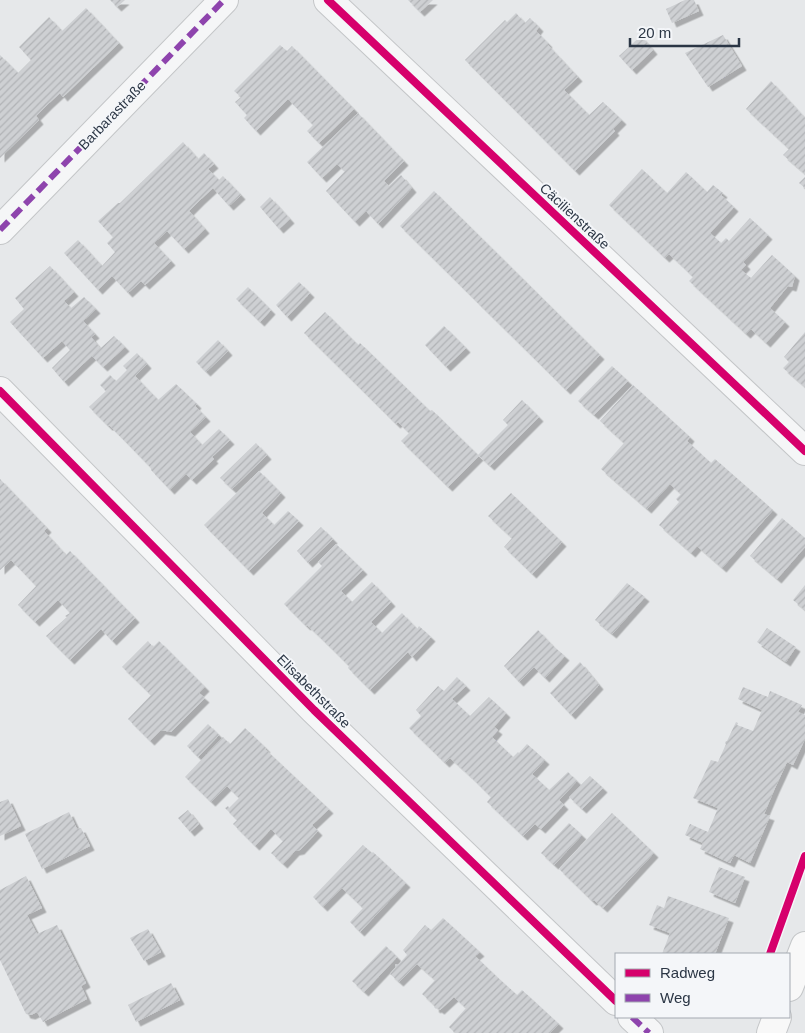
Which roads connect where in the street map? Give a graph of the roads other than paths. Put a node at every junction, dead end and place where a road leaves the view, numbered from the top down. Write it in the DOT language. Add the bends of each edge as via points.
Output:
graph roads {
  1 [pos="224,0"];
  2 [pos="328,0"];
  3 [pos="0,230"];
  4 [pos="0,391"];
  5 [pos="805,451"];
  6 [pos="805,946"];
  7 [pos="790,984"];
  8 [pos="615,1000"];
  9 [pos="633,1018"];
  10 [pos="777,1018"];
  11 [pos="649,1033"];
  12 [pos="771,1033"];
  1 -- 3 [label="street, Barbarastraße"];
  2 -- 5 [label="street, Cäcilienstraße"];
  4 -- 8 [label="street, Elisabethstraße" via="314,710"];
  6 -- 7 [label="street"];
  9 -- 11 [label="street"];
  10 -- 12 [label="street"];
}
